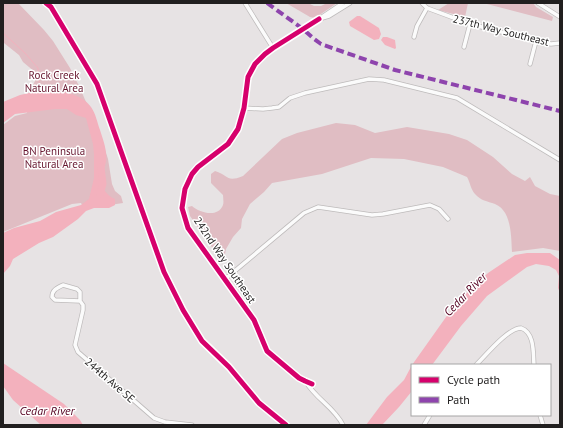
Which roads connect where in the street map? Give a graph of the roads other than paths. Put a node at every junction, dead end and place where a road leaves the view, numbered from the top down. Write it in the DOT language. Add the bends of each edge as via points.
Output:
graph roads {
  1 [pos="245,3"];
  2 [pos="343,3"];
  3 [pos="350,3"];
  4 [pos="422,3"];
  5 [pos="538,3"];
  6 [pos="427,8"];
  7 [pos="560,16"];
  8 [pos="319,19"];
  9 [pos="470,24"];
  10 [pos="414,36"];
  11 [pos="536,41"];
  12 [pos="560,43"];
  13 [pos="464,47"];
  14 [pos="273,48"];
  15 [pos="530,64"];
  16 [pos="244,108"];
  17 [pos="560,160"];
  18 [pos="448,219"];
  19 [pos="224,280"];
  20 [pos="80,301"];
  21 [pos="477,364"];
  22 [pos="534,364"];
  23 [pos="306,382"];
  24 [pos="312,384"];
  25 [pos="429,416"];
  26 [pos="192,425"];
  27 [pos="343,425"];
  28 [pos="424,425"];
  1 -- 14 [label="street"];
  2 -- 8 [label="street"];
  3 -- 8 [label="street"];
  4 -- 6 [label="street, 237th Way Southeast"];
  5 -- 7 [label="street"];
  6 -- 9 [label="street, 237th Way Southeast"];
  6 -- 10 [label="street"];
  8 -- 14 [label="street"];
  9 -- 11 [label="street, 237th Way Southeast"];
  9 -- 13 [label="street"];
  11 -- 12 [label="street, 237th Way Southeast"];
  11 -- 15 [label="street"];
  14 -- 16 [label="street, 242nd Way Southeast" via="258,60 250,72"];
  16 -- 17 [label="street" via="272,108 297,95 368,79 380,79 458,98"];
  16 -- 19 [label="street, 242nd Way Southeast" via="233,138 192,174 183,198 182,208 188,228"];
  18 -- 19 [label="street" via="439,209 430,205 372,215 318,207 304,213"];
  19 -- 23 [label="street, 242nd Way Southeast" via="254,320 267,351"];
  20 -- 20 [label="street" via="55,300 52,293 63,285 68,286 80,292"];
  20 -- 26 [label="street, 244th Ave SE" via="83,310 76,336 76,350 154,418"];
  21 -- 22 [label="street" via="507,335 521,328 529,333 531,338"];
  23 -- 24 [label="street, 242nd Way Southeast"];
  23 -- 27 [label="street" via="313,393 338,416"];
  25 -- 28 [label="street"];
}
